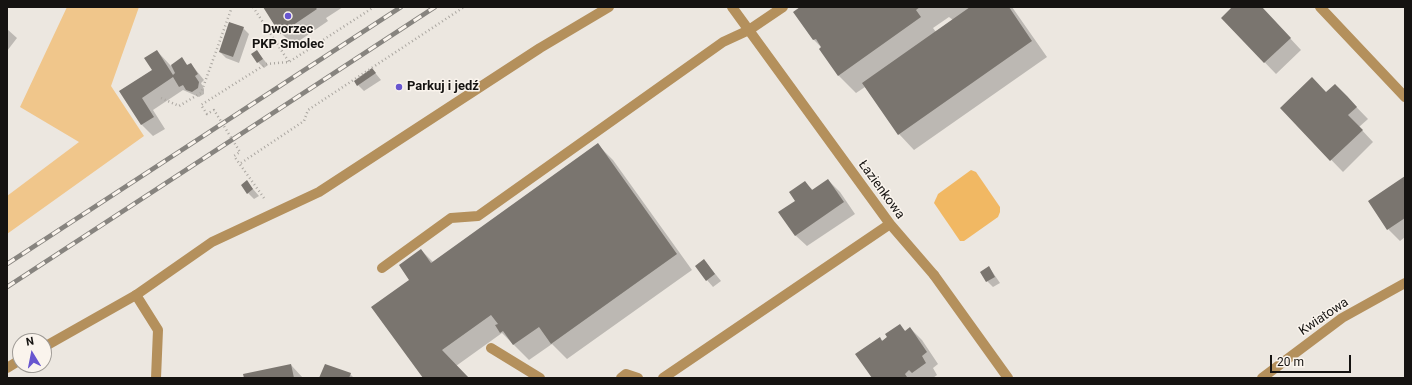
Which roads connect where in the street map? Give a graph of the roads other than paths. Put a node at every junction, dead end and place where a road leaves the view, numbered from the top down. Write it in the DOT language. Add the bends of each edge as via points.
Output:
graph roads {
  1 [pos="609,7"];
  2 [pos="783,7"];
  3 [pos="1320,7"];
  4 [pos="735,11"];
  5 [pos="749,30"];
  6 [pos="1405,97"];
  7 [pos="890,224"];
  8 [pos="382,268"];
  9 [pos="1405,283"];
  10 [pos="136,295"];
  11 [pos="52,342"];
  12 [pos="491,348"];
  13 [pos="156,378"];
  14 [pos="540,378"];
  15 [pos="621,378"];
  16 [pos="638,378"];
  17 [pos="663,378"];
  18 [pos="1008,378"];
  19 [pos="1262,378"];
  1 -- 10 [label="street" via="540,48 319,192 212,242"];
  2 -- 5 [label="street"];
  3 -- 6 [label="street"];
  4 -- 5 [label="street, Łazienkowa"];
  5 -- 7 [label="street, Łazienkowa"];
  5 -- 8 [label="street" via="723,42 478,216 451,218"];
  7 -- 17 [label="street"];
  7 -- 18 [label="street, Łazienkowa" via="934,275"];
  9 -- 19 [label="street, Kwiatowa" via="1342,318"];
  10 -- 11 [label="street"];
  10 -- 13 [label="street" via="158,330"];
  12 -- 14 [label="street"];
  15 -- 16 [label="street" via="626,374"];
}
